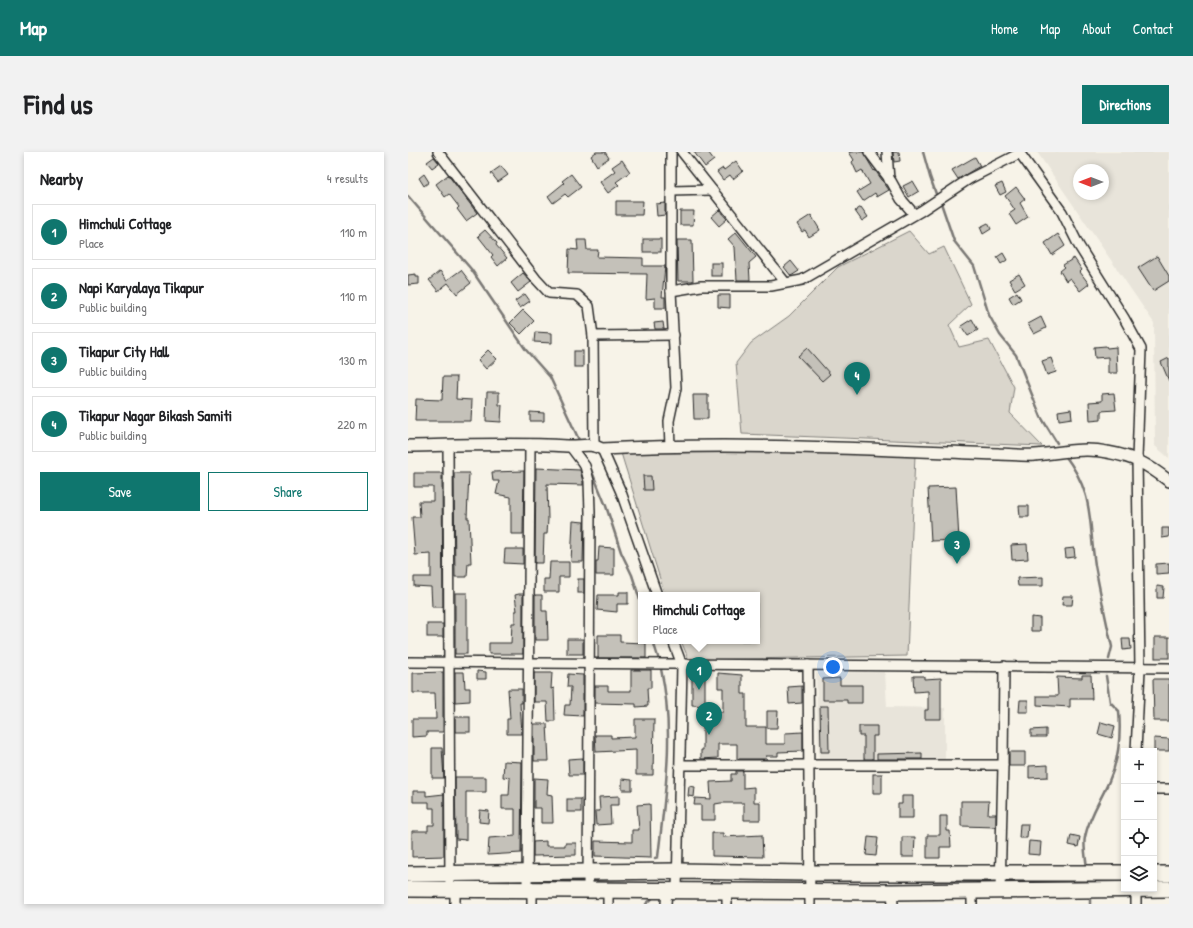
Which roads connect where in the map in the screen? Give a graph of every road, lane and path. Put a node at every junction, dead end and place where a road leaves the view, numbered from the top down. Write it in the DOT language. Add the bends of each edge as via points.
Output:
graph roads {
  1 [pos="438,152"];
  2 [pos="671,152"];
  3 [pos="682,152"];
  4 [pos="869,152"];
  5 [pos="887,152"];
  6 [pos="1019,152"];
  7 [pos="889,180"];
  8 [pos="712,190"];
  9 [pos="671,192"];
  10 [pos="914,214"];
  11 [pos="785,282"];
  12 [pos="671,291"];
  13 [pos="674,335"];
  14 [pos="593,336"];
  15 [pos="530,444"];
  16 [pos="448,445"];
  17 [pos="408,446"];
  18 [pos="570,446"];
  19 [pos="670,446"];
  20 [pos="598,447"];
  21 [pos="1137,459"];
  22 [pos="1169,481"];
  23 [pos="656,592"];
  24 [pos="674,644"];
  25 [pos="408,662"];
  26 [pos="449,663"];
  27 [pos="529,663"];
  28 [pos="589,664"];
  29 [pos="682,665"];
  30 [pos="808,665"];
  31 [pos="1004,666"];
  32 [pos="1169,668"];
  33 [pos="1140,669"];
  34 [pos="1136,748"];
  35 [pos="681,764"];
  36 [pos="809,766"];
  37 [pos="1003,766"];
  38 [pos="1157,789"];
  39 [pos="1169,789"];
  40 [pos="678,871"];
  41 [pos="527,872"];
  42 [pos="588,872"];
  43 [pos="1000,872"];
  44 [pos="810,873"];
  45 [pos="1121,873"];
  46 [pos="408,874"];
  47 [pos="450,874"];
  48 [pos="1157,874"];
  49 [pos="1169,874"];
  50 [pos="408,889"];
  51 [pos="1121,889"];
  52 [pos="1157,889"];
  53 [pos="1169,889"];
  54 [pos="588,890"];
  55 [pos="1000,891"];
  56 [pos="1136,892"];
  57 [pos="668,893"];
  58 [pos="453,894"];
  59 [pos="530,894"];
  60 [pos="608,897"];
  61 [pos="727,898"];
  62 [pos="810,898"];
  63 [pos="892,898"];
  64 [pos="972,898"];
  65 [pos="1136,904"];
  1 -- 14 [label="street" via="549,293 577,295 589,306"];
  2 -- 9 [label="street"];
  3 -- 8 [label="street"];
  4 -- 7 [label="street"];
  5 -- 7 [label="street"];
  6 -- 10 [label="street" via="969,179"];
  6 -- 21 [label="street" via="1062,212 1079,246 1141,349"];
  7 -- 10 [label="street"];
  8 -- 9 [label="street"];
  8 -- 11 [label="street"];
  9 -- 12 [label="street"];
  10 -- 11 [label="street" via="802,280"];
  11 -- 12 [label="street" via="771,286 701,286"];
  12 -- 13 [label="street"];
  13 -- 14 [label="street"];
  13 -- 19 [label="street" via="676,388 669,420"];
  14 -- 20 [label="street"];
  15 -- 16 [label="street"];
  15 -- 18 [label="street"];
  15 -- 27 [label="street"];
  16 -- 17 [label="street"];
  16 -- 26 [label="street"];
  18 -- 20 [label="street"];
  18 -- 28 [label="street" via="585,466 589,481"];
  19 -- 20 [label="street"];
  19 -- 21 [label="street" via="807,446 1034,455 1086,449"];
  20 -- 23 [label="street" via="621,492"];
  21 -- 22 [label="street"];
  21 -- 33 [label="street"];
  24 -- 29 [label="street"];
  25 -- 26 [label="street"];
  26 -- 27 [label="street"];
  26 -- 47 [label="street"];
  27 -- 28 [label="street"];
  27 -- 41 [label="street"];
  28 -- 29 [label="street"];
  28 -- 42 [label="street"];
  29 -- 30 [label="street"];
  29 -- 35 [label="street"];
  30 -- 31 [label="street"];
  30 -- 36 [label="street"];
  31 -- 33 [label="street"];
  31 -- 37 [label="street"];
  32 -- 33 [label="street"];
  33 -- 34 [label="street"];
  35 -- 36 [label="street"];
  35 -- 40 [label="street"];
  36 -- 37 [label="street"];
  36 -- 44 [label="street"];
  37 -- 43 [label="street"];
  38 -- 39 [label="street"];
  40 -- 42 [label="main road"];
  40 -- 44 [label="main road"];
  40 -- 57 [label="street"];
  41 -- 42 [label="main road"];
  41 -- 47 [label="main road"];
  41 -- 59 [label="street"];
  42 -- 54 [label="street"];
  43 -- 44 [label="main road"];
  43 -- 45 [label="main road"];
  43 -- 55 [label="street"];
  44 -- 62 [label="street"];
  46 -- 47 [label="main road"];
  47 -- 58 [label="street"];
  48 -- 49 [label="main road"];
  50 -- 58 [label="main road"];
  51 -- 55 [label="main road"];
  52 -- 53 [label="main road"];
  54 -- 59 [label="main road"];
  54 -- 60 [label="main road"];
  55 -- 64 [label="main road"];
  56 -- 65 [label="street"];
  57 -- 60 [label="main road" via="645,890"];
  57 -- 61 [label="main road"];
  58 -- 59 [label="main road"];
  61 -- 62 [label="main road"];
  62 -- 63 [label="main road"];
  63 -- 64 [label="main road"];
}
